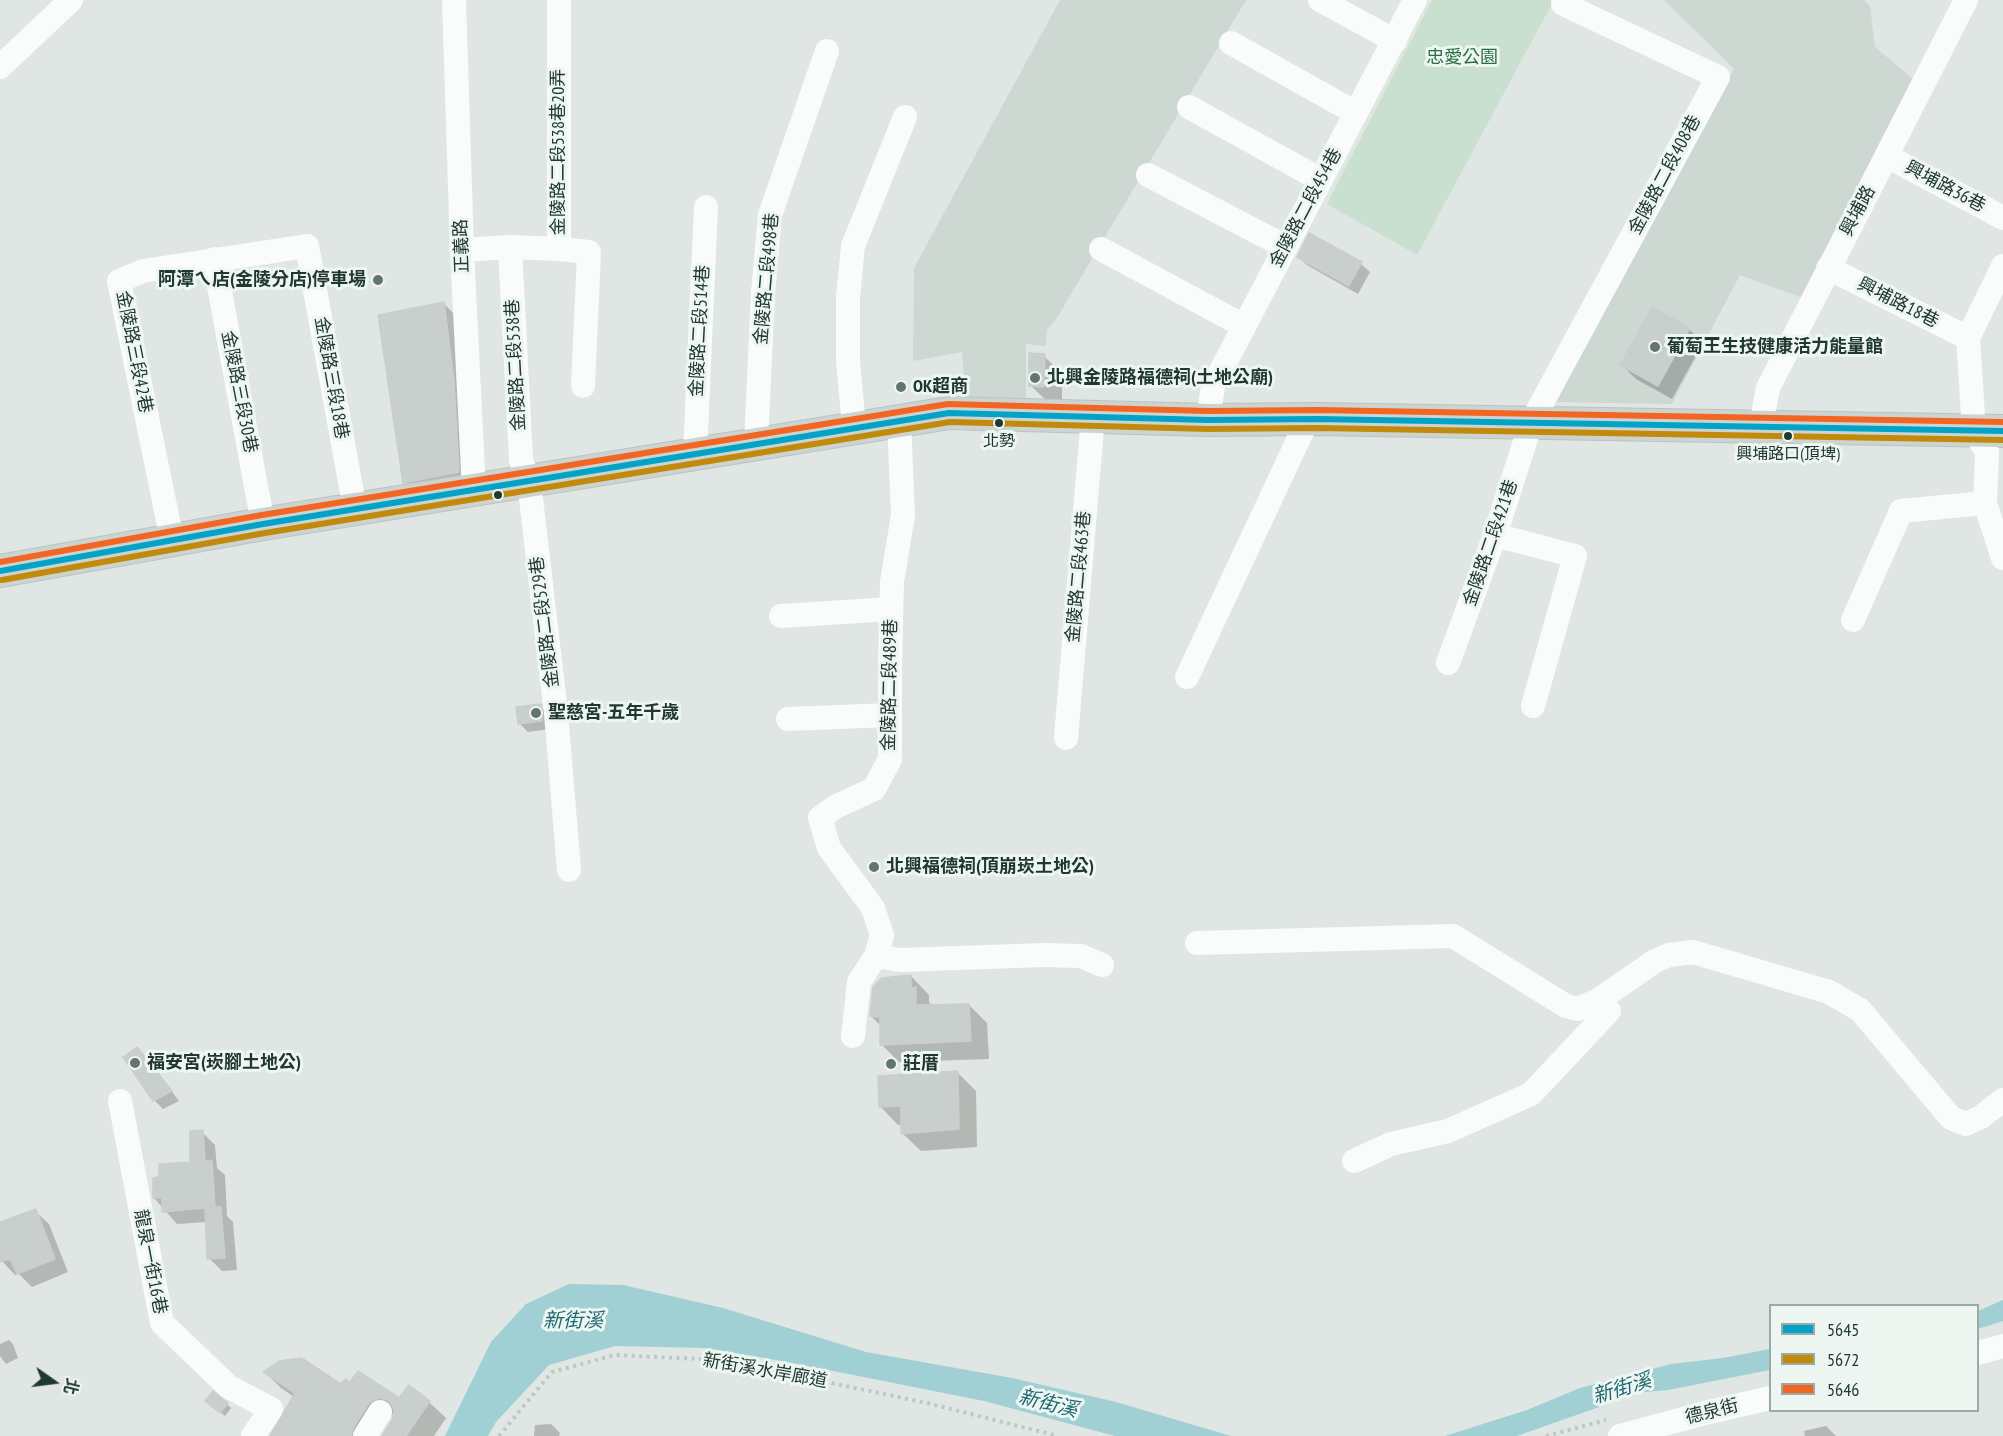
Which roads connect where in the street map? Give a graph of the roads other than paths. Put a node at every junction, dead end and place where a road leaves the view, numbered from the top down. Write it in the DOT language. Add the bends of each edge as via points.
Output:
graph roads {
  1 [pos="71,0"];
  2 [pos="454,0"];
  3 [pos="559,0"];
  4 [pos="1320,0"];
  5 [pos="1415,0"];
  6 [pos="1966,0"];
  7 [pos="1563,4"];
  8 [pos="1395,41"];
  9 [pos="1231,43"];
  10 [pos="827,51"];
  11 [pos="0,67"];
  12 [pos="1189,107"];
  13 [pos="1356,113"];
  14 [pos="905,117"];
  15 [pos="1887,156"];
  16 [pos="1148,175"];
  17 [pos="1321,180"];
  18 [pos="706,207"];
  19 [pos="2003,218"];
  20 [pos="307,246"];
  21 [pos="510,247"];
  22 [pos="1286,247"];
  23 [pos="559,249"];
  24 [pos="1101,249"];
  25 [pos="462,250"];
  26 [pos="214,259"];
  27 [pos="2003,266"];
  28 [pos="1828,268"];
  29 [pos="1244,326"];
  30 [pos="1968,338"];
  31 [pos="584,386"];
  32 [pos="1092,416"];
  33 [pos="1308,419"];
  34 [pos="899,420"];
  35 [pos="1208,420"];
  36 [pos="1531,423"];
  37 [pos="1761,426"];
  38 [pos="854,427"];
  39 [pos="1989,431"];
  40 [pos="756,444"];
  41 [pos="695,454"];
  42 [pos="529,482"];
  43 [pos="474,491"];
  44 [pos="1985,503"];
  45 [pos="355,509"];
  46 [pos="263,524"];
  47 [pos="1495,535"];
  48 [pos="172,540"];
  49 [pos="2003,558"];
  50 [pos="0,571"];
  51 [pos="891,609"];
  52 [pos="781,616"];
  53 [pos="1853,620"];
  54 [pos="1448,663"];
  55 [pos="1187,677"];
  56 [pos="1533,706"];
  57 [pos="890,715"];
  58 [pos="788,720"];
  59 [pos="1066,738"];
  60 [pos="569,870"];
  61 [pos="1197,943"];
  62 [pos="876,956"];
  63 [pos="1102,965"];
  64 [pos="1599,1000"];
  65 [pos="853,1036"];
  66 [pos="2003,1100"];
  67 [pos="120,1101"];
  68 [pos="1354,1161"];
  69 [pos="2003,1346"];
  70 [pos="1979,1352"];
  71 [pos="1769,1398"];
  72 [pos="380,1413"];
  73 [pos="253,1436"];
  74 [pos="365,1436"];
  75 [pos="1620,1436"];
  1 -- 11 [label="street"];
  2 -- 25 [label="street, 正義路"];
  3 -- 23 [label="street, 金陵路二段538巷20弄"];
  4 -- 8 [label="street"];
  5 -- 8 [label="street, 金陵路二段454巷"];
  6 -- 15 [label="street, 興埔路"];
  7 -- 36 [label="street, 金陵路二段408巷" via="1718,77"];
  8 -- 13 [label="street, 金陵路二段454巷"];
  9 -- 13 [label="street"];
  10 -- 40 [label="street, 金陵路二段498巷" via="770,215"];
  12 -- 17 [label="street"];
  13 -- 17 [label="street, 金陵路二段454巷"];
  14 -- 38 [label="street" via="853,246 848,361"];
  15 -- 19 [label="street, 興埔路36巷"];
  15 -- 28 [label="street, 興埔路"];
  16 -- 22 [label="street"];
  17 -- 22 [label="street, 金陵路二段454巷"];
  18 -- 41 [label="street, 金陵路二段514巷"];
  20 -- 26 [label="street, 金陵路三段42巷"];
  20 -- 45 [label="street, 金陵路三段18巷"];
  21 -- 23 [label="street"];
  21 -- 25 [label="street"];
  21 -- 42 [label="street, 金陵路二段538巷" via="521,460"];
  22 -- 29 [label="street, 金陵路二段454巷"];
  23 -- 31 [label="street, 金陵路二段538巷20弄" via="589,252"];
  24 -- 29 [label="street"];
  25 -- 43 [label="street, 正義路"];
  26 -- 46 [label="street, 金陵路三段30巷"];
  26 -- 48 [label="street, 金陵路三段42巷" via="143,271 119,281"];
  27 -- 30 [label="street"];
  28 -- 30 [label="street, 興埔路18巷"];
  28 -- 37 [label="street, 興埔路" via="1768,388"];
  29 -- 35 [label="street, 金陵路二段454巷" via="1213,386"];
  30 -- 39 [label="street"];
  32 -- 34 [label="main road" via="949,413"];
  32 -- 35 [label="main road"];
  32 -- 59 [label="street, 金陵路二段463巷"];
  33 -- 35 [label="main road"];
  33 -- 36 [label="main road"];
  33 -- 55 [label="street"];
  34 -- 38 [label="main road"];
  34 -- 51 [label="street, 金陵路二段489巷" via="903,516"];
  36 -- 37 [label="main road"];
  36 -- 47 [label="street, 金陵路二段421巷"];
  37 -- 39 [label="main road"];
  38 -- 40 [label="main road"];
  39 -- 44 [label="street"];
  40 -- 41 [label="main road"];
  41 -- 42 [label="main road"];
  42 -- 43 [label="main road"];
  42 -- 60 [label="street, 金陵路二段529巷" via="556,713"];
  43 -- 45 [label="main road"];
  44 -- 49 [label="street"];
  44 -- 53 [label="street" via="1901,511"];
  45 -- 46 [label="main road"];
  46 -- 48 [label="main road"];
  47 -- 54 [label="street, 金陵路二段421巷"];
  47 -- 56 [label="street" via="1575,556"];
  48 -- 50 [label="main road"];
  51 -- 52 [label="street"];
  51 -- 57 [label="street, 金陵路二段489巷"];
  57 -- 58 [label="street"];
  57 -- 62 [label="street, 金陵路二段489巷" via="890,759 874,789 820,818 829,848 873,908 882,935"];
  61 -- 64 [label="street" via="1453,936 1566,1005 1577,1009"];
  62 -- 63 [label="street" via="900,960 1081,956"];
  62 -- 65 [label="street" via="859,982"];
  64 -- 66 [label="street" via="1655,961 1693,952 1829,992 1860,1010 1951,1118 1966,1124"];
  64 -- 68 [label="street" via="1609,1011 1531,1094 1448,1131 1391,1144"];
  67 -- 73 [label="street, 龍泉一街16巷" via="162,1323 229,1387 271,1409"];
  69 -- 70 [label="street"];
  71 -- 75 [label="street, 德泉街"];
  72 -- 74 [label="street"];
}
